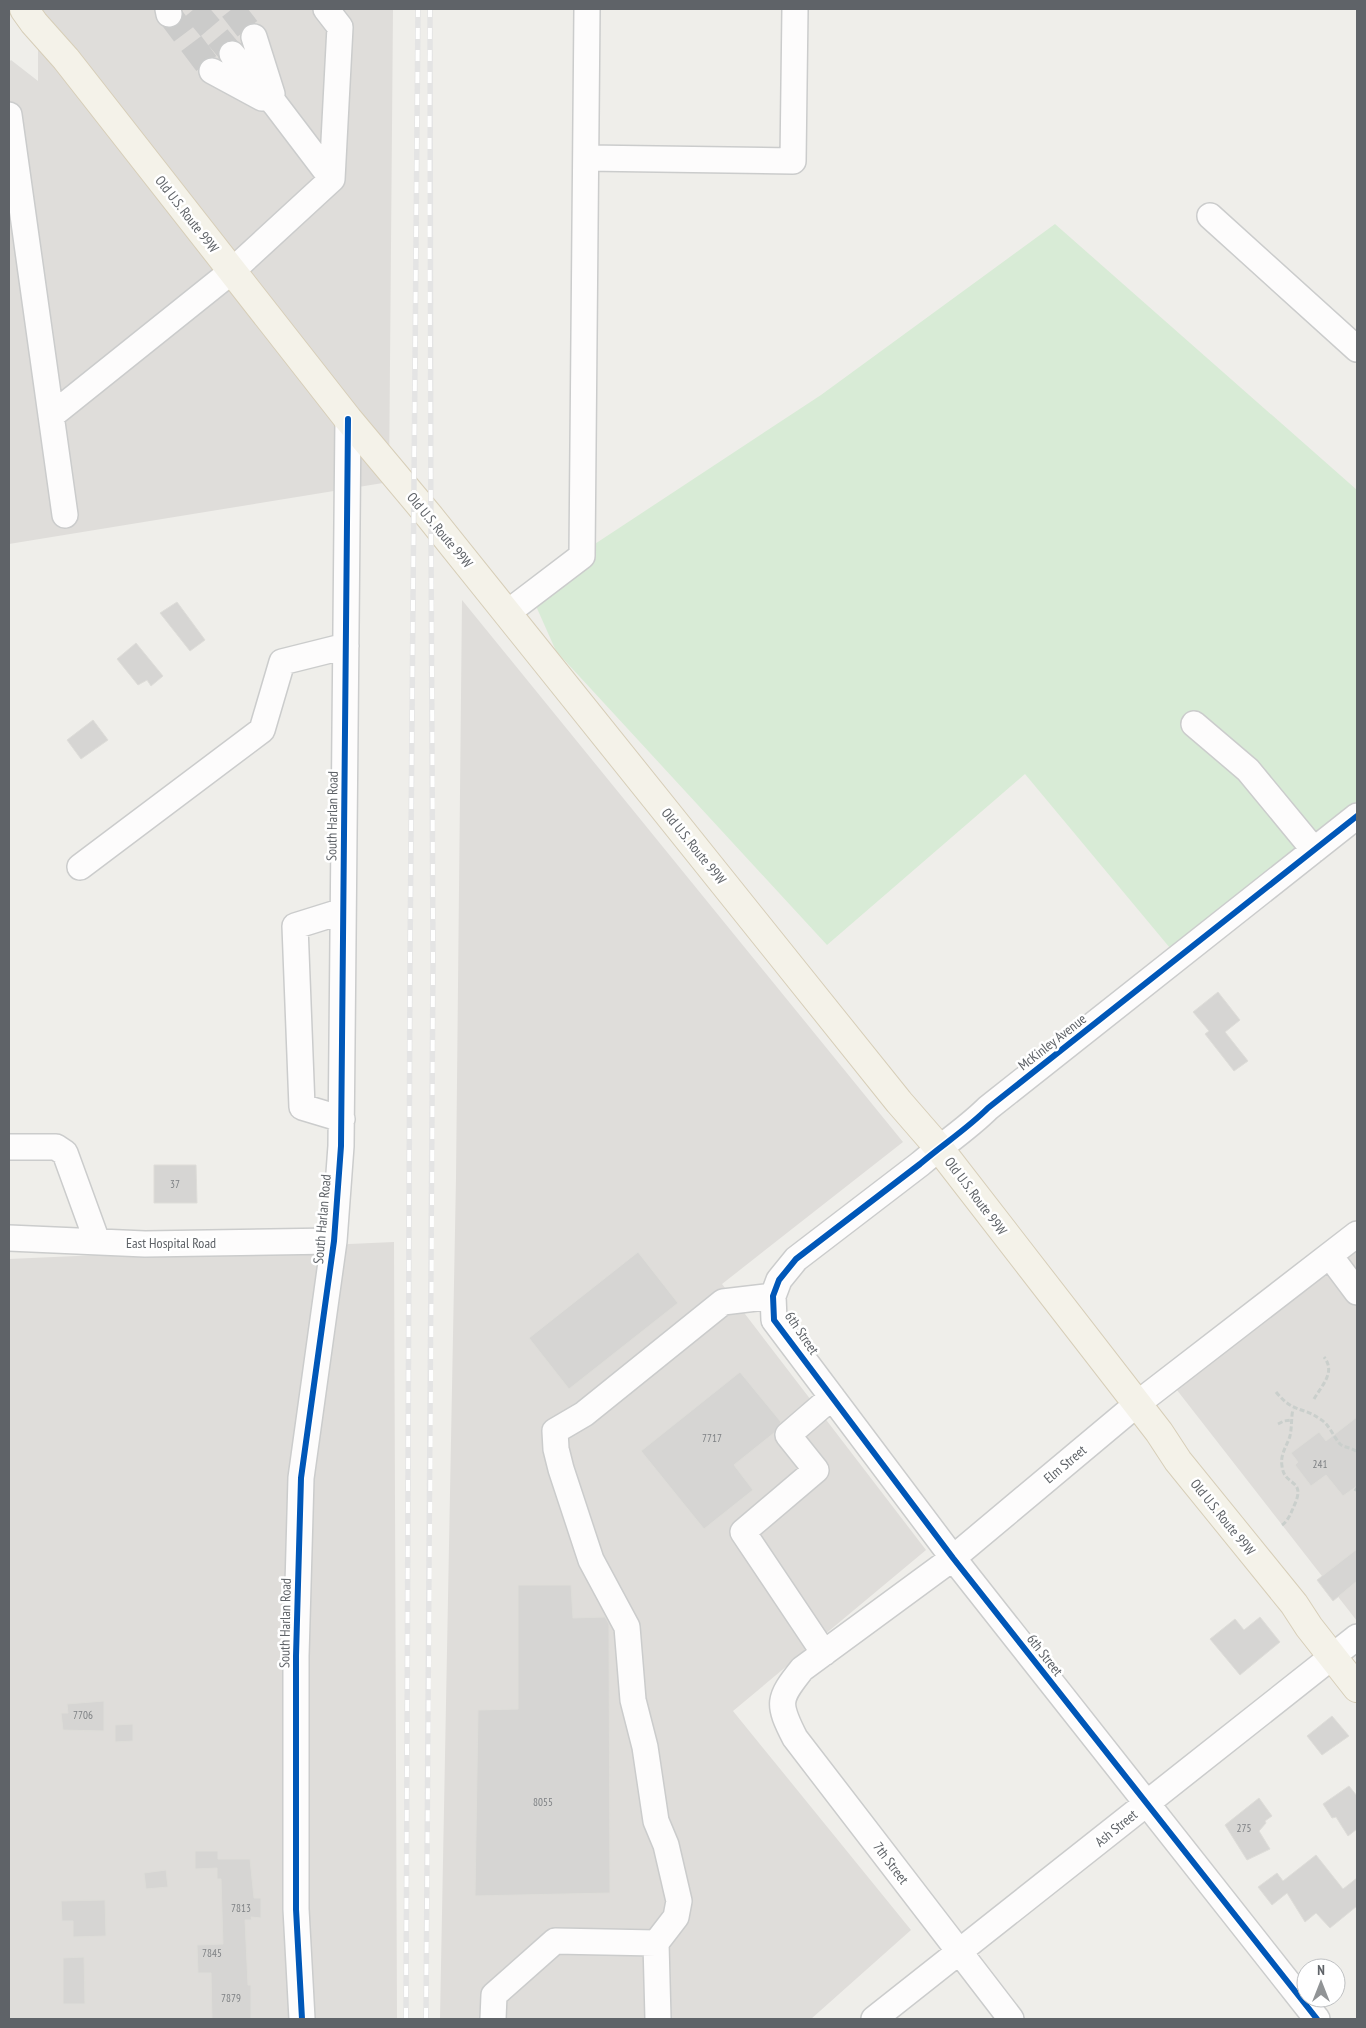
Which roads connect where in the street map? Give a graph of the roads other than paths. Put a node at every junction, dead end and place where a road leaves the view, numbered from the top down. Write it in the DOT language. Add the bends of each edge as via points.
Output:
graph roads {
  1 [pos="326,9"];
  2 [pos="587,9"];
  3 [pos="795,9"];
  4 [pos="23,14"];
  5 [pos="254,37"];
  6 [pos="232,54"];
  7 [pos="212,71"];
  8 [pos="275,104"];
  9 [pos="9,115"];
  10 [pos="586,158"];
  11 [pos="332,179"];
  12 [pos="1210,216"];
  13 [pos="232,271"];
  14 [pos="1357,349"];
  15 [pos="51,416"];
  16 [pos="348,419"];
  17 [pos="65,516"];
  18 [pos="507,613"];
  19 [pos="346,646"];
  20 [pos="1194,724"];
  21 [pos="1357,816"];
  22 [pos="1314,850"];
  23 [pos="80,867"];
  24 [pos="343,912"];
  25 [pos="342,1119"];
  26 [pos="9,1147"];
  27 [pos="939,1148"];
  28 [pos="1357,1234"];
  29 [pos="9,1238"];
  30 [pos="97,1242"];
  31 [pos="334,1242"];
  32 [pos="1330,1256"];
  33 [pos="1357,1292"];
  34 [pos="773,1296"];
  35 [pos="832,1397"];
  36 [pos="1137,1404"];
  37 [pos="952,1558"];
  38 [pos="1357,1637"];
  39 [pos="824,1653"];
  40 [pos="1335,1660"];
  41 [pos="1357,1688"];
  42 [pos="782,1701"];
  43 [pos="1150,1807"];
  44 [pos="656,1943"];
  45 [pos="962,1957"];
  46 [pos="302,2019"];
  47 [pos="493,2019"];
  48 [pos="658,2019"];
  49 [pos="874,2019"];
  50 [pos="890,2019"];
  51 [pos="1011,2019"];
  52 [pos="1318,2019"];
  1 -- 11 [label="street" via="340,27"];
  2 -- 10 [label="street"];
  3 -- 10 [label="street" via="793,161"];
  4 -- 13 [label="main road, Old U.S. Route 99W" via="66,60"];
  5 -- 8 [label="street"];
  6 -- 8 [label="street"];
  7 -- 8 [label="street"];
  8 -- 11 [label="street"];
  9 -- 15 [label="street"];
  10 -- 18 [label="street" via="582,556"];
  11 -- 13 [label="street"];
  12 -- 14 [label="street"];
  13 -- 15 [label="street"];
  13 -- 16 [label="main road, Old U.S. Route 99W"];
  15 -- 17 [label="street"];
  16 -- 18 [label="main road, Old U.S. Route 99W"];
  16 -- 19 [label="street, South Harlan Road"];
  18 -- 27 [label="main road, Old U.S. Route 99W" via="898,1102"];
  19 -- 23 [label="street" via="282,662 262,730"];
  19 -- 24 [label="street, South Harlan Road"];
  20 -- 22 [label="street" via="1248,770"];
  21 -- 22 [label="street, McKinley Avenue"];
  22 -- 27 [label="street, McKinley Avenue"];
  24 -- 25 [label="street, South Harlan Road"];
  24 -- 25 [label="street" via="295,926 302,1107"];
  25 -- 31 [label="street, South Harlan Road"];
  26 -- 30 [label="street" via="56,1147 65,1153"];
  27 -- 34 [label="street, McKinley Avenue" via="796,1259 779,1280"];
  27 -- 36 [label="main road, Old U.S. Route 99W"];
  28 -- 32 [label="street, Elm Street"];
  29 -- 30 [label="street, East Hospital Road"];
  30 -- 31 [label="street, East Hospital Road"];
  31 -- 46 [label="street, South Harlan Road" via="301,1478 296,1656 296,1909"];
  32 -- 33 [label="street"];
  32 -- 36 [label="street, Elm Street"];
  34 -- 35 [label="street, 6th Street" via="774,1320"];
  34 -- 44 [label="street" via="723,1302 584,1414 555,1431 561,1470 591,1560 627,1628 633,1700 645,1747 656,1821 666,1845 679,1901 676,1917"];
  35 -- 37 [label="street, 6th Street"];
  35 -- 39 [label="street" via="788,1435 816,1470 743,1532"];
  36 -- 37 [label="street, Elm Street"];
  36 -- 40 [label="main road, Old U.S. Route 99W"];
  37 -- 39 [label="street, Elm Street"];
  37 -- 43 [label="street, 6th Street"];
  38 -- 40 [label="street, Ash Street"];
  39 -- 42 [label="street, Elm Street" via="802,1670 785,1691"];
  40 -- 41 [label="main road, Old U.S. Route 99W"];
  40 -- 43 [label="street, Ash Street"];
  42 -- 45 [label="street, 7th Street" via="785,1719 795,1738"];
  43 -- 45 [label="street, Ash Street"];
  43 -- 52 [label="street, 6th Street"];
  44 -- 47 [label="street" via="555,1941 494,1995"];
  44 -- 48 [label="street"];
  45 -- 49 [label="street, Ash Street"];
  45 -- 50 [label="street, Ash Street"];
  45 -- 51 [label="street, 7th Street"];
}
